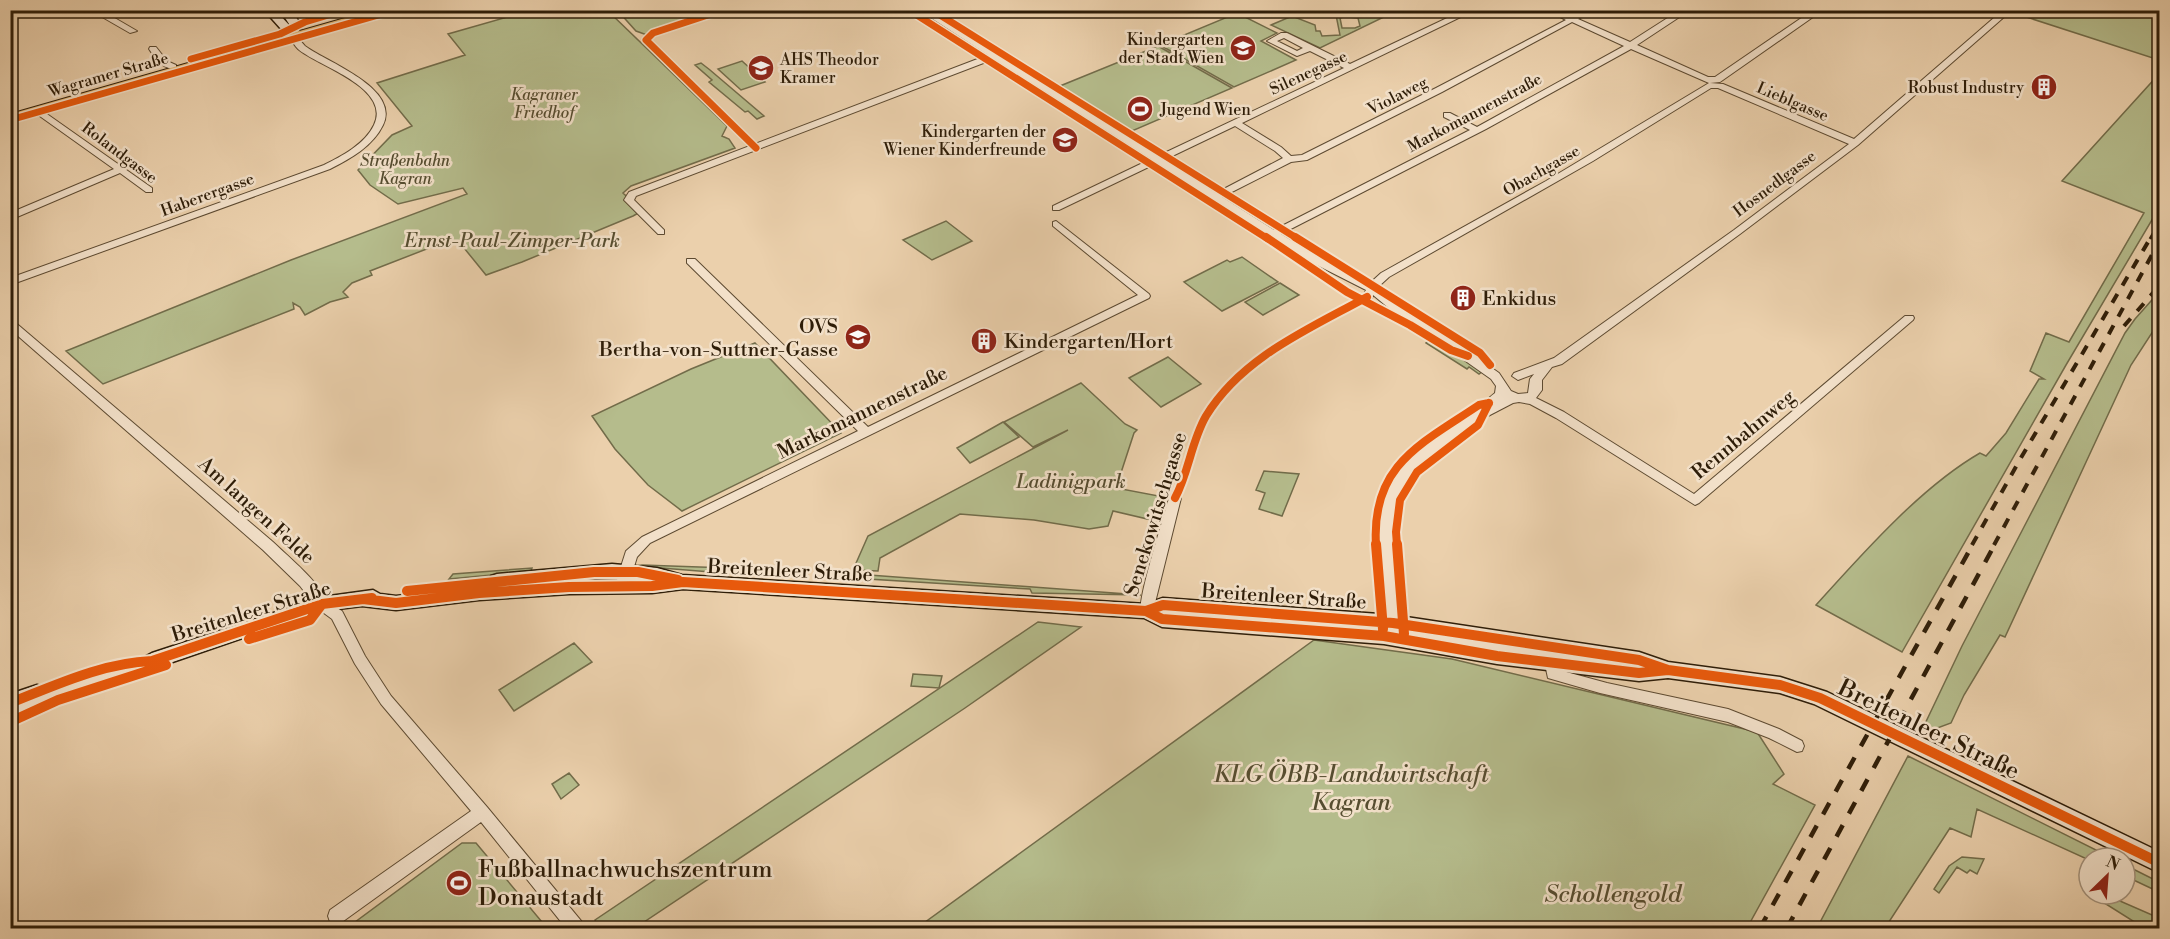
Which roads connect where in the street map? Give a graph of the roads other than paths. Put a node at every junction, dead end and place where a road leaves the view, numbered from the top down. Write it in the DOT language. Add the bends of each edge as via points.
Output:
graph roads {
  1 [pos="94,10"];
  2 [pos="269,10"];
  3 [pos="285,10"];
  4 [pos="368,10"];
  5 [pos="388,10"];
  6 [pos="922,10"];
  7 [pos="1471,10"];
  8 [pos="1551,10"];
  9 [pos="1590,10"];
  10 [pos="1686,10"];
  11 [pos="1819,10"];
  12 [pos="2008,10"];
  13 [pos="1573,20"];
  14 [pos="133,31"];
  15 [pos="294,32"];
  16 [pos="1630,46"];
  17 [pos="1309,48"];
  18 [pos="153,49"];
  19 [pos="993,56"];
  20 [pos="174,67"];
  21 [pos="1351,68"];
  22 [pos="1713,83"];
  23 [pos="37,110"];
  24 [pos="10,115"];
  25 [pos="1447,115"];
  26 [pos="1236,123"];
  27 [pos="1477,130"];
  28 [pos="1855,143"];
  29 [pos="1289,159"];
  30 [pos="1158,160"];
  31 [pos="120,170"];
  32 [pos="149,190"];
  33 [pos="1215,197"];
  34 [pos="1056,208"];
  35 [pos="10,218"];
  36 [pos="1056,224"];
  37 [pos="661,232"];
  38 [pos="1274,234"];
  39 [pos="691,261"];
  40 [pos="1386,275"];
  41 [pos="10,282"];
  42 [pos="1356,286"];
  43 [pos="1369,294"];
  44 [pos="1909,318"];
  45 [pos="10,322"];
  46 [pos="1468,356"];
  47 [pos="1548,366"];
  48 [pos="1516,376"];
  49 [pos="1501,385"];
  50 [pos="1535,388"];
  51 [pos="1520,399"];
  52 [pos="1484,413"];
  53 [pos="1560,415"];
  54 [pos="866,432"];
  55 [pos="1175,498"];
  56 [pos="624,580"];
  57 [pos="322,604"];
  58 [pos="1146,611"];
  59 [pos="1393,630"];
  60 [pos="1550,655"];
  61 [pos="152,661"];
  62 [pos="10,703"];
  63 [pos="10,716"];
  64 [pos="1797,746"];
  65 [pos="482,812"];
  66 [pos="2160,863"];
  67 [pos="336,916"];
  68 [pos="576,928"];
  1 -- 14 [label="street"];
  2 -- 15 [label="main road" via="284,29"];
  3 -- 15 [label="main road"];
  4 -- 15 [label="main road, Wagramer Straße"];
  5 -- 15 [label="main road, Wagramer Straße"];
  6 -- 19 [label="street"];
  7 -- 21 [label="street, Silenegasse"];
  8 -- 13 [label="street, Lieblgasse"];
  9 -- 13 [label="street, Violaweg"];
  10 -- 16 [label="street, Markomannenstraße"];
  11 -- 22 [label="street, Obachgasse"];
  12 -- 28 [label="street, Hosnedlgasse"];
  13 -- 16 [label="street, Lieblgasse"];
  13 -- 29 [label="street, Violaweg" via="1304,158"];
  15 -- 20 [label="main road, Wagramer Straße"];
  15 -- 23 [label="main road, Wagramer Straße"];
  15 -- 41 [label="street, Haberergasse" via="302,47 361,85 379,102 381,116 373,135 360,148 333,164"];
  16 -- 22 [label="street, Lieblgasse"];
  16 -- 27 [label="street, Markomannenstraße"];
  17 -- 21 [label="street"];
  18 -- 20 [label="street" via="164,63"];
  19 -- 30 [label="street"];
  19 -- 37 [label="street" via="630,196 629,200"];
  20 -- 24 [label="main road, Wagramer Straße"];
  21 -- 26 [label="street, Silenegasse"];
  22 -- 28 [label="street, Lieblgasse"];
  22 -- 40 [label="street, Obachgasse" via="1641,129"];
  23 -- 24 [label="main road, Wagramer Straße"];
  23 -- 31 [label="street, Rolandgasse"];
  25 -- 27 [label="street"];
  26 -- 29 [label="street"];
  26 -- 30 [label="street, Silenegasse"];
  27 -- 38 [label="street, Markomannenstraße"];
  28 -- 47 [label="street, Hosnedlgasse" via="1650,296"];
  29 -- 33 [label="street, Violaweg"];
  30 -- 33 [label="street"];
  30 -- 34 [label="street, Silenegasse"];
  31 -- 32 [label="street, Rolandgasse"];
  31 -- 35 [label="street"];
  33 -- 38 [label="street"];
  36 -- 54 [label="street, Markomannenstraße" via="1144,296"];
  38 -- 42 [label="street" via="1313,259 1324,271"];
  39 -- 54 [label="street"];
  40 -- 42 [label="street, Obachgasse"];
  40 -- 43 [label="street, Obachgasse"];
  42 -- 43 [label="street"];
  43 -- 46 [label="street"];
  44 -- 53 [label="street, Rennbahnweg" via="1695,500"];
  45 -- 57 [label="street, Am langen Felde" via="252,531"];
  46 -- 48 [label="street"];
  46 -- 49 [label="street" via="1498,378"];
  47 -- 48 [label="street, Hosnedlgasse"];
  47 -- 50 [label="street, Hosnedlgasse" via="1536,379"];
  48 -- 49 [label="street" via="1504,377"];
  48 -- 50 [label="street" via="1528,379"];
  49 -- 51 [label="street" via="1507,394"];
  49 -- 52 [label="street" via="1500,394"];
  50 -- 51 [label="street" via="1532,396"];
  50 -- 53 [label="street, Rennbahnweg"];
  51 -- 52 [label="street" via="1511,399"];
  51 -- 53 [label="street, Rennbahnweg"];
  52 -- 59 [label="street" via="1413,463 1395,488 1384,530"];
  54 -- 56 [label="street, Markomannenstraße" via="646,540 634,550"];
  55 -- 58 [label="street, Senekowitschgasse"];
  56 -- 57 [label="main road, Breitenleer Straße" via="396,603 363,599"];
  56 -- 58 [label="main road, Breitenleer Straße" via="651,586 683,582"];
  57 -- 61 [label="main road, Breitenleer Straße"];
  57 -- 65 [label="street, Am langen Felde" via="337,615 386,700"];
  58 -- 59 [label="main road, Breitenleer Straße" via="1162,619"];
  59 -- 60 [label="main road, Breitenleer Straße" via="1486,654"];
  60 -- 64 [label="street" via="1553,674 1748,720"];
  60 -- 66 [label="main road, Breitenleer Straße" via="1639,673 1668,670 1780,684 1820,698"];
  61 -- 62 [label="main road, Breitenleer Straße" via="136,660"];
  61 -- 63 [label="main road, Breitenleer Straße"];
  65 -- 67 [label="street"];
  65 -- 68 [label="street, Am langen Felde"];
}
